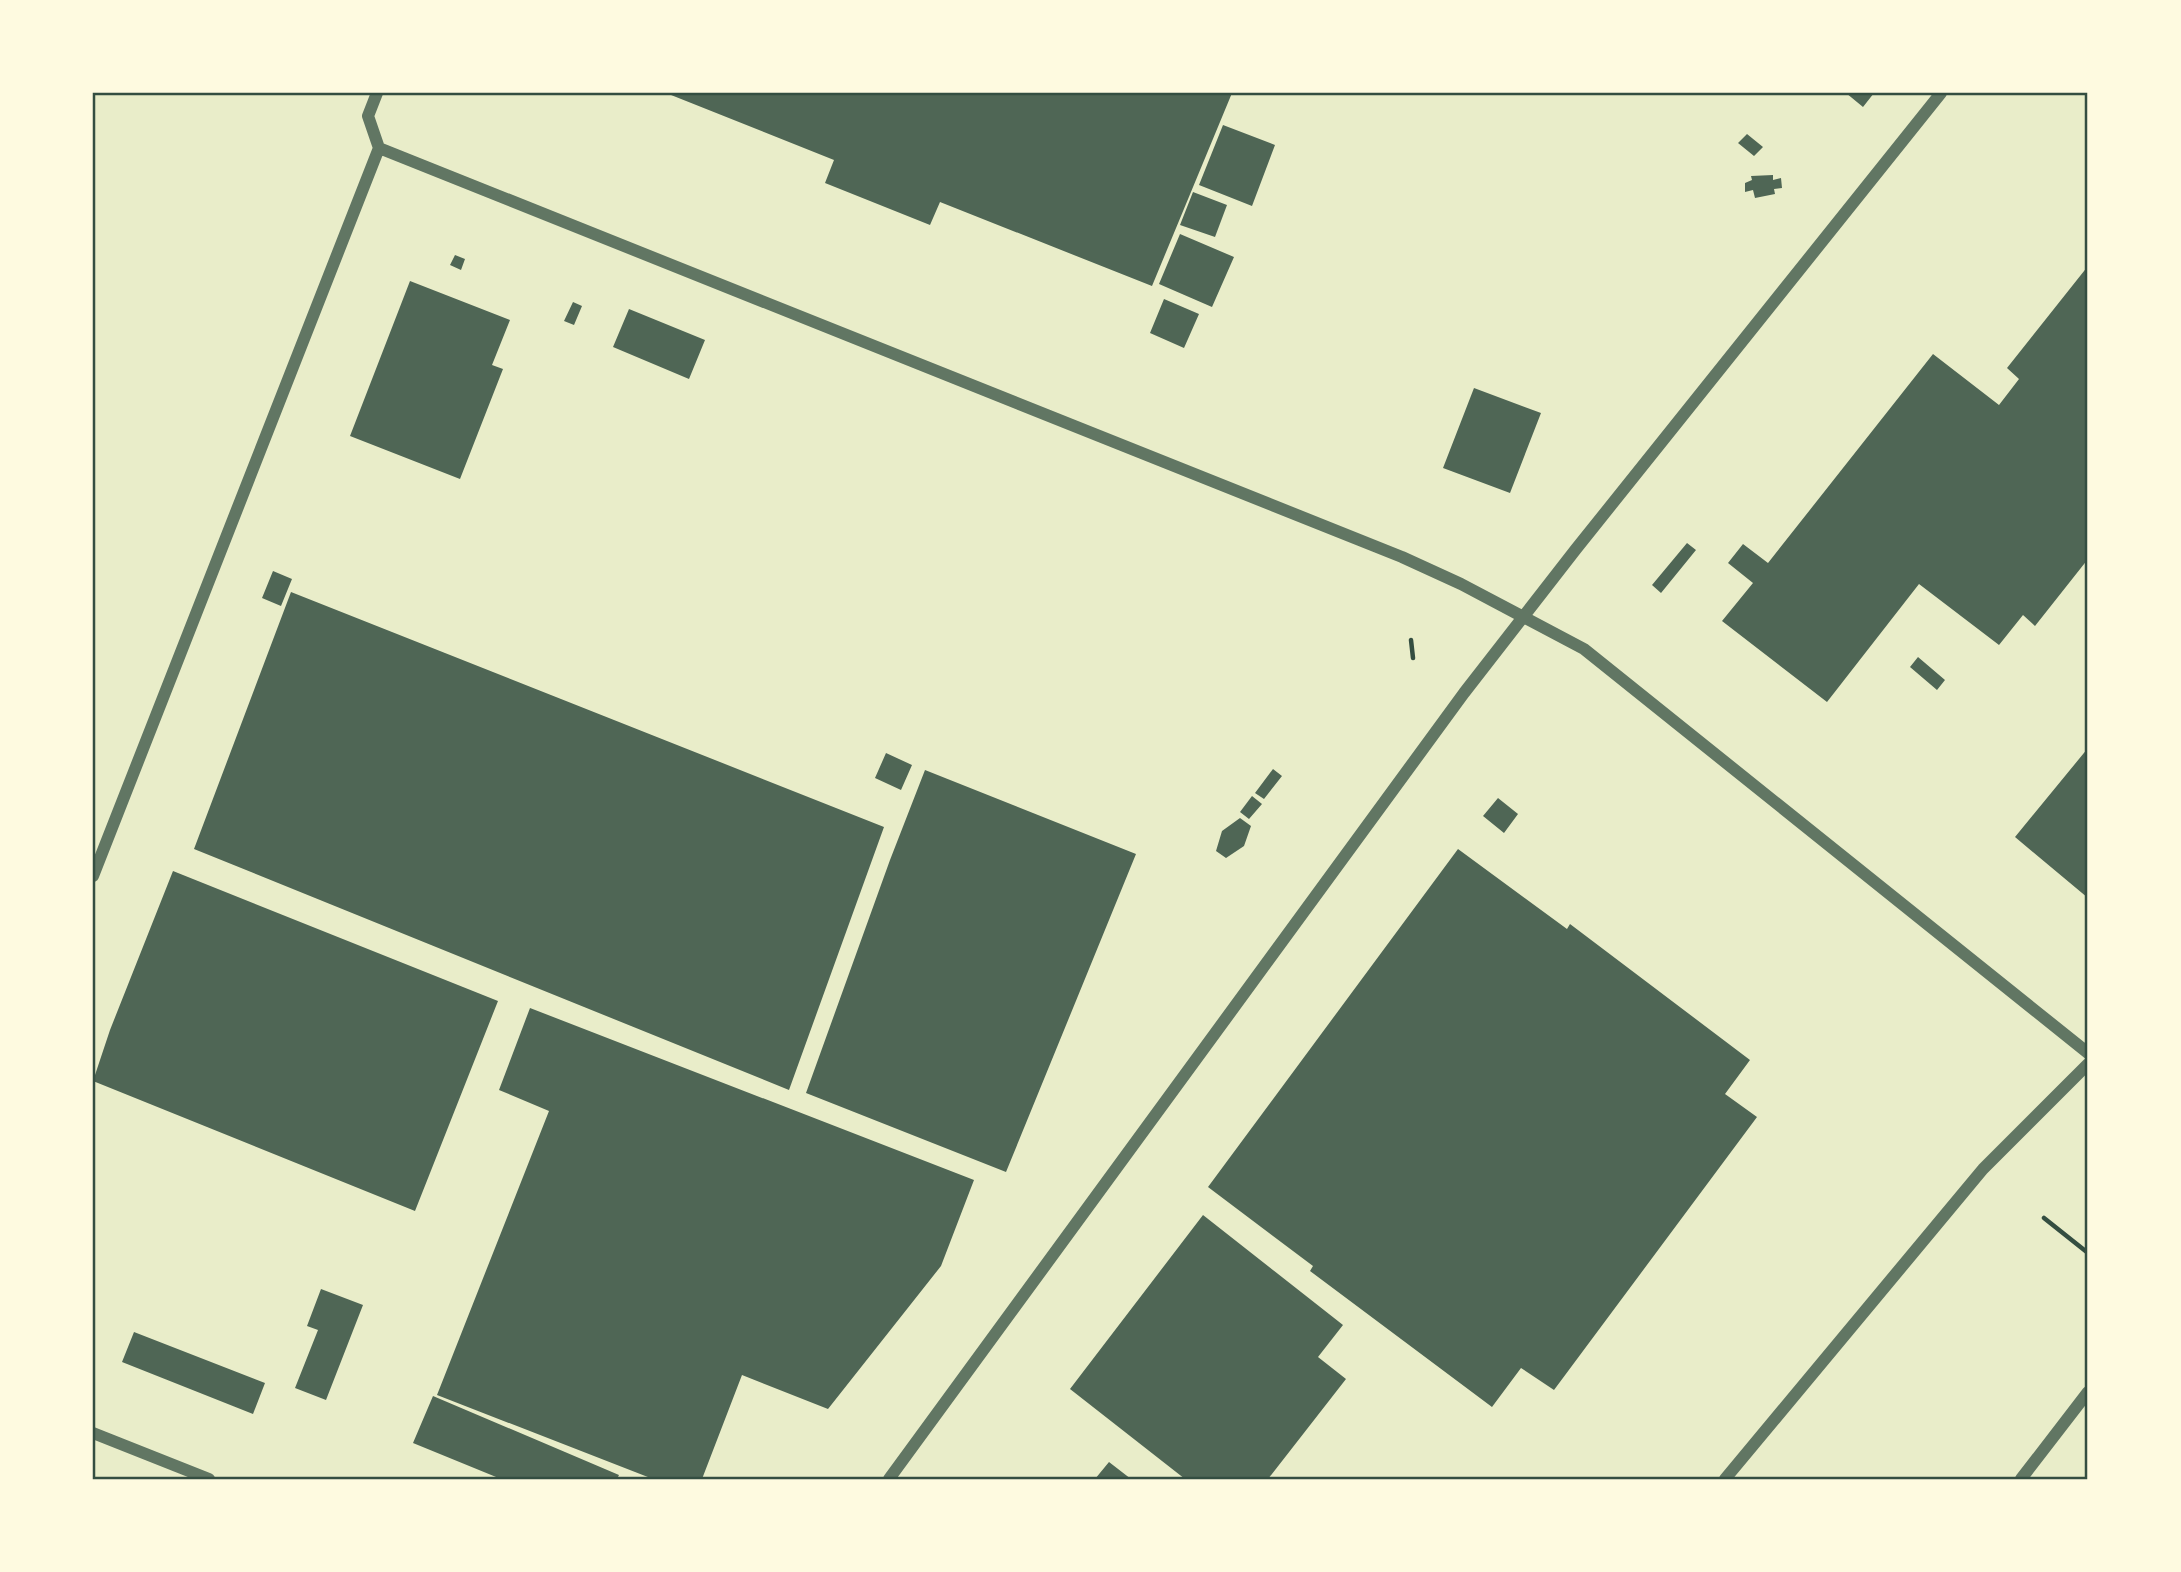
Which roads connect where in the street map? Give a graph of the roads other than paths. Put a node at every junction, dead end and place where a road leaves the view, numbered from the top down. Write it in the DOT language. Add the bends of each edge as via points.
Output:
graph roads {
  1 [pos="377,93"];
  2 [pos="1941,93"];
  3 [pos="379,148"];
  4 [pos="1522,618"];
  5 [pos="93,876"];
  6 [pos="2088,1053"];
  7 [pos="2088,1064"];
  8 [pos="2088,1392"];
  9 [pos="93,1433"];
  10 [pos="208,1479"];
  11 [pos="889,1479"];
  12 [pos="1725,1479"];
  13 [pos="2021,1479"];
  1 -- 3 [label="street" via="368,116"];
  2 -- 4 [label="street"];
  3 -- 4 [label="street" via="1402,556"];
  3 -- 5 [label="street"];
  4 -- 6 [label="street" via="1584,649"];
  4 -- 11 [label="street"];
  7 -- 12 [label="street" via="1983,1169"];
  8 -- 13 [label="street"];
  9 -- 10 [label="street"];
}
